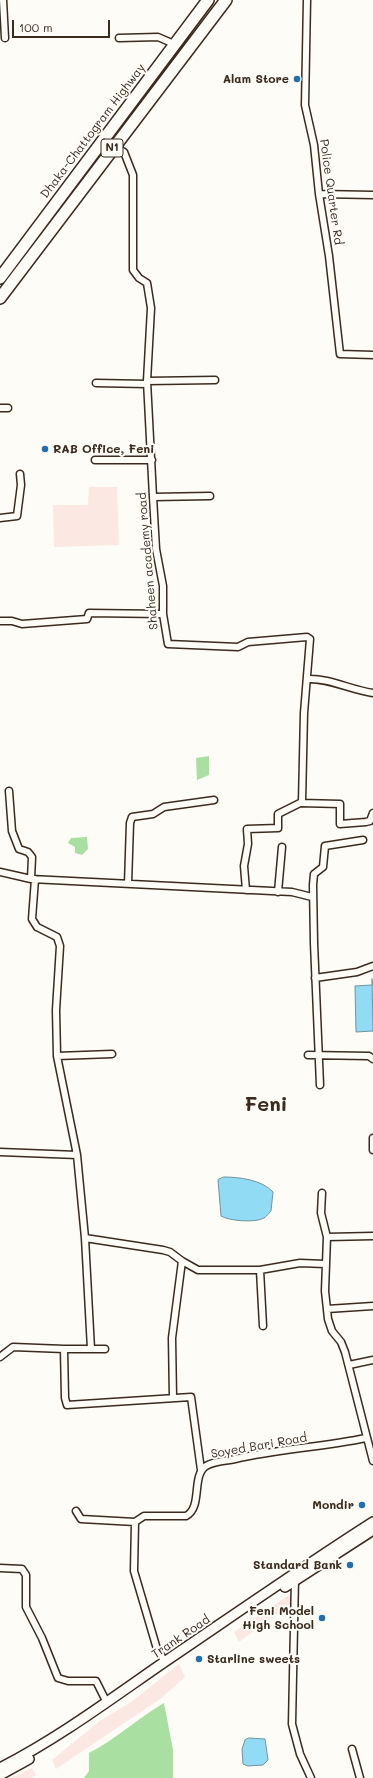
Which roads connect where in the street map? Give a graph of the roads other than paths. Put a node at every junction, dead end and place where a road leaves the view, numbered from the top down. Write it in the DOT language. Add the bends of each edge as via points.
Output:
graph roads {
  1 [pos="3,0"];
  2 [pos="208,0"];
  3 [pos="226,0"];
  4 [pos="307,0"];
  5 [pos="5,38"];
  6 [pos="119,38"];
  7 [pos="174,44"];
  8 [pos="114,146"];
  9 [pos="319,194"];
  10 [pos="373,195"];
  11 [pos="0,278"];
  12 [pos="0,298"];
  13 [pos="373,356"];
  14 [pos="214,380"];
  15 [pos="96,383"];
  16 [pos="147,383"];
  17 [pos="0,408"];
  18 [pos="8,408"];
  19 [pos="95,460"];
  20 [pos="152,460"];
  21 [pos="20,474"];
  22 [pos="210,496"];
  23 [pos="153,497"];
  24 [pos="0,518"];
  25 [pos="163,614"];
  26 [pos="0,621"];
  27 [pos="308,678"];
  28 [pos="373,693"];
  29 [pos="9,791"];
  30 [pos="214,800"];
  31 [pos="301,804"];
  32 [pos="373,813"];
  33 [pos="363,840"];
  34 [pos="282,847"];
  35 [pos="0,872"];
  36 [pos="33,879"];
  37 [pos="128,884"];
  38 [pos="246,890"];
  39 [pos="278,892"];
  40 [pos="312,897"];
  41 [pos="373,966"];
  42 [pos="315,978"];
  43 [pos="112,1054"];
  44 [pos="308,1055"];
  45 [pos="320,1055"];
  46 [pos="57,1056"];
  47 [pos="373,1059"];
  48 [pos="320,1085"];
  49 [pos="373,1138"];
  50 [pos="373,1150"];
  51 [pos="0,1152"];
  52 [pos="77,1155"];
  53 [pos="322,1193"];
  54 [pos="373,1236"];
  55 [pos="327,1237"];
  56 [pos="85,1238"];
  57 [pos="182,1261"];
  58 [pos="325,1264"];
  59 [pos="260,1270"];
  60 [pos="373,1306"];
  61 [pos="327,1309"];
  62 [pos="263,1326"];
  63 [pos="64,1349"];
  64 [pos="91,1349"];
  65 [pos="105,1349"];
  66 [pos="0,1357"];
  67 [pos="373,1360"];
  68 [pos="349,1366"];
  69 [pos="173,1398"];
  70 [pos="366,1438"];
  71 [pos="371,1448"];
  72 [pos="373,1461"];
  73 [pos="201,1470"];
  74 [pos="76,1511"];
  75 [pos="135,1522"];
  76 [pos="373,1522"];
  77 [pos="373,1530"];
  78 [pos="0,1568"];
  79 [pos="295,1576"];
  80 [pos="165,1662"];
  81 [pos="107,1703"];
  82 [pos="352,1749"];
  83 [pos="0,1768"];
  84 [pos="0,1775"];
  85 [pos="311,1778"];
  86 [pos="360,1778"];
  1 -- 5 [label="street"];
  2 -- 7 [label="highway, Dhaka-Chattogram Highway / N1"];
  3 -- 8 [label="highway, N1"];
  4 -- 9 [label="street, Police Quarter Rd" via="305,105 314,145"];
  6 -- 7 [label="street" via="158,37"];
  7 -- 11 [label="highway, Dhaka-Chattogram Highway / N1"];
  8 -- 12 [label="highway, N1"];
  8 -- 16 [label="street, Shaheen academy road" via="124,152 133,175 133,270 147,283 150,293"];
  9 -- 10 [label="street"];
  9 -- 13 [label="street, Police Quarter Rd" via="340,354"];
  14 -- 16 [label="street"];
  15 -- 16 [label="street"];
  16 -- 20 [label="street, Shaheen academy road"];
  17 -- 18 [label="street"];
  19 -- 20 [label="street"];
  20 -- 23 [label="street, Shaheen academy road"];
  21 -- 24 [label="street" via="17,516"];
  22 -- 23 [label="street"];
  23 -- 25 [label="street, Shaheen academy road" via="156,549 163,586"];
  25 -- 26 [label="street" via="89,613 87,619 22,624"];
  25 -- 27 [label="street, Shaheen academy road" via="167,641 171,645 238,647 248,642 308,637"];
  27 -- 28 [label="street"];
  27 -- 31 [label="street, Shaheen academy road"];
  29 -- 36 [label="street" via="12,831 19,849 28,852 32,857"];
  30 -- 37 [label="street" via="164,807 153,814 132,817"];
  31 -- 32 [label="street" via="340,804 340,824 366,822"];
  31 -- 38 [label="street" via="280,812 278,828 247,829 248,844 244,866"];
  33 -- 40 [label="street" via="325,846 323,867 314,874"];
  34 -- 39 [label="street"];
  35 -- 36 [label="street"];
  36 -- 37 [label="street"];
  36 -- 46 [label="street" via="32,919 37,927 58,937 60,946 56,1010"];
  37 -- 38 [label="street"];
  38 -- 39 [label="street"];
  39 -- 40 [label="street"];
  40 -- 42 [label="street"];
  41 -- 42 [label="street" via="357,972"];
  42 -- 45 [label="street"];
  43 -- 46 [label="street"];
  44 -- 45 [label="street"];
  45 -- 47 [label="street" via="369,1056"];
  45 -- 48 [label="street"];
  46 -- 52 [label="street"];
  49 -- 50 [label="street"];
  51 -- 52 [label="street"];
  52 -- 56 [label="street"];
  53 -- 55 [label="street" via="321,1213"];
  54 -- 55 [label="street"];
  55 -- 58 [label="street"];
  56 -- 57 [label="street" via="163,1250"];
  56 -- 64 [label="street"];
  57 -- 59 [label="street" via="198,1270"];
  57 -- 69 [label="street" via="172,1338"];
  58 -- 59 [label="street" via="300,1263"];
  58 -- 61 [label="street"];
  59 -- 62 [label="street"];
  60 -- 61 [label="street"];
  61 -- 68 [label="street" via="332,1331 341,1342"];
  63 -- 64 [label="street"];
  63 -- 66 [label="street" via="13,1346"];
  63 -- 69 [label="street" via="67,1405"];
  64 -- 65 [label="street"];
  67 -- 68 [label="street"];
  68 -- 70 [label="street"];
  69 -- 73 [label="street" via="191,1397"];
  70 -- 71 [label="street"];
  70 -- 73 [label="street, Soyed Bari Road" via="245,1456"];
  71 -- 72 [label="street"];
  73 -- 75 [label="street, Soyed Bari Road" via="190,1514 144,1516"];
  74 -- 75 [label="street, Soyed Bari Road" via="81,1519"];
  75 -- 80 [label="street" via="134,1571 157,1649"];
  76 -- 79 [label="main road, Trank Road"];
  77 -- 79 [label="main road, Trank Road"];
  78 -- 81 [label="street" via="22,1569 26,1575 26,1607 58,1678 68,1681 96,1681"];
  79 -- 80 [label="main road, Trank Road"];
  79 -- 84 [label="main road, Trank Road" via="108,1707"];
  79 -- 85 [label="street" via="292,1724 300,1754"];
  80 -- 81 [label="main road, Trank Road"];
  81 -- 83 [label="main road, Trank Road"];
  82 -- 86 [label="street"];
}
